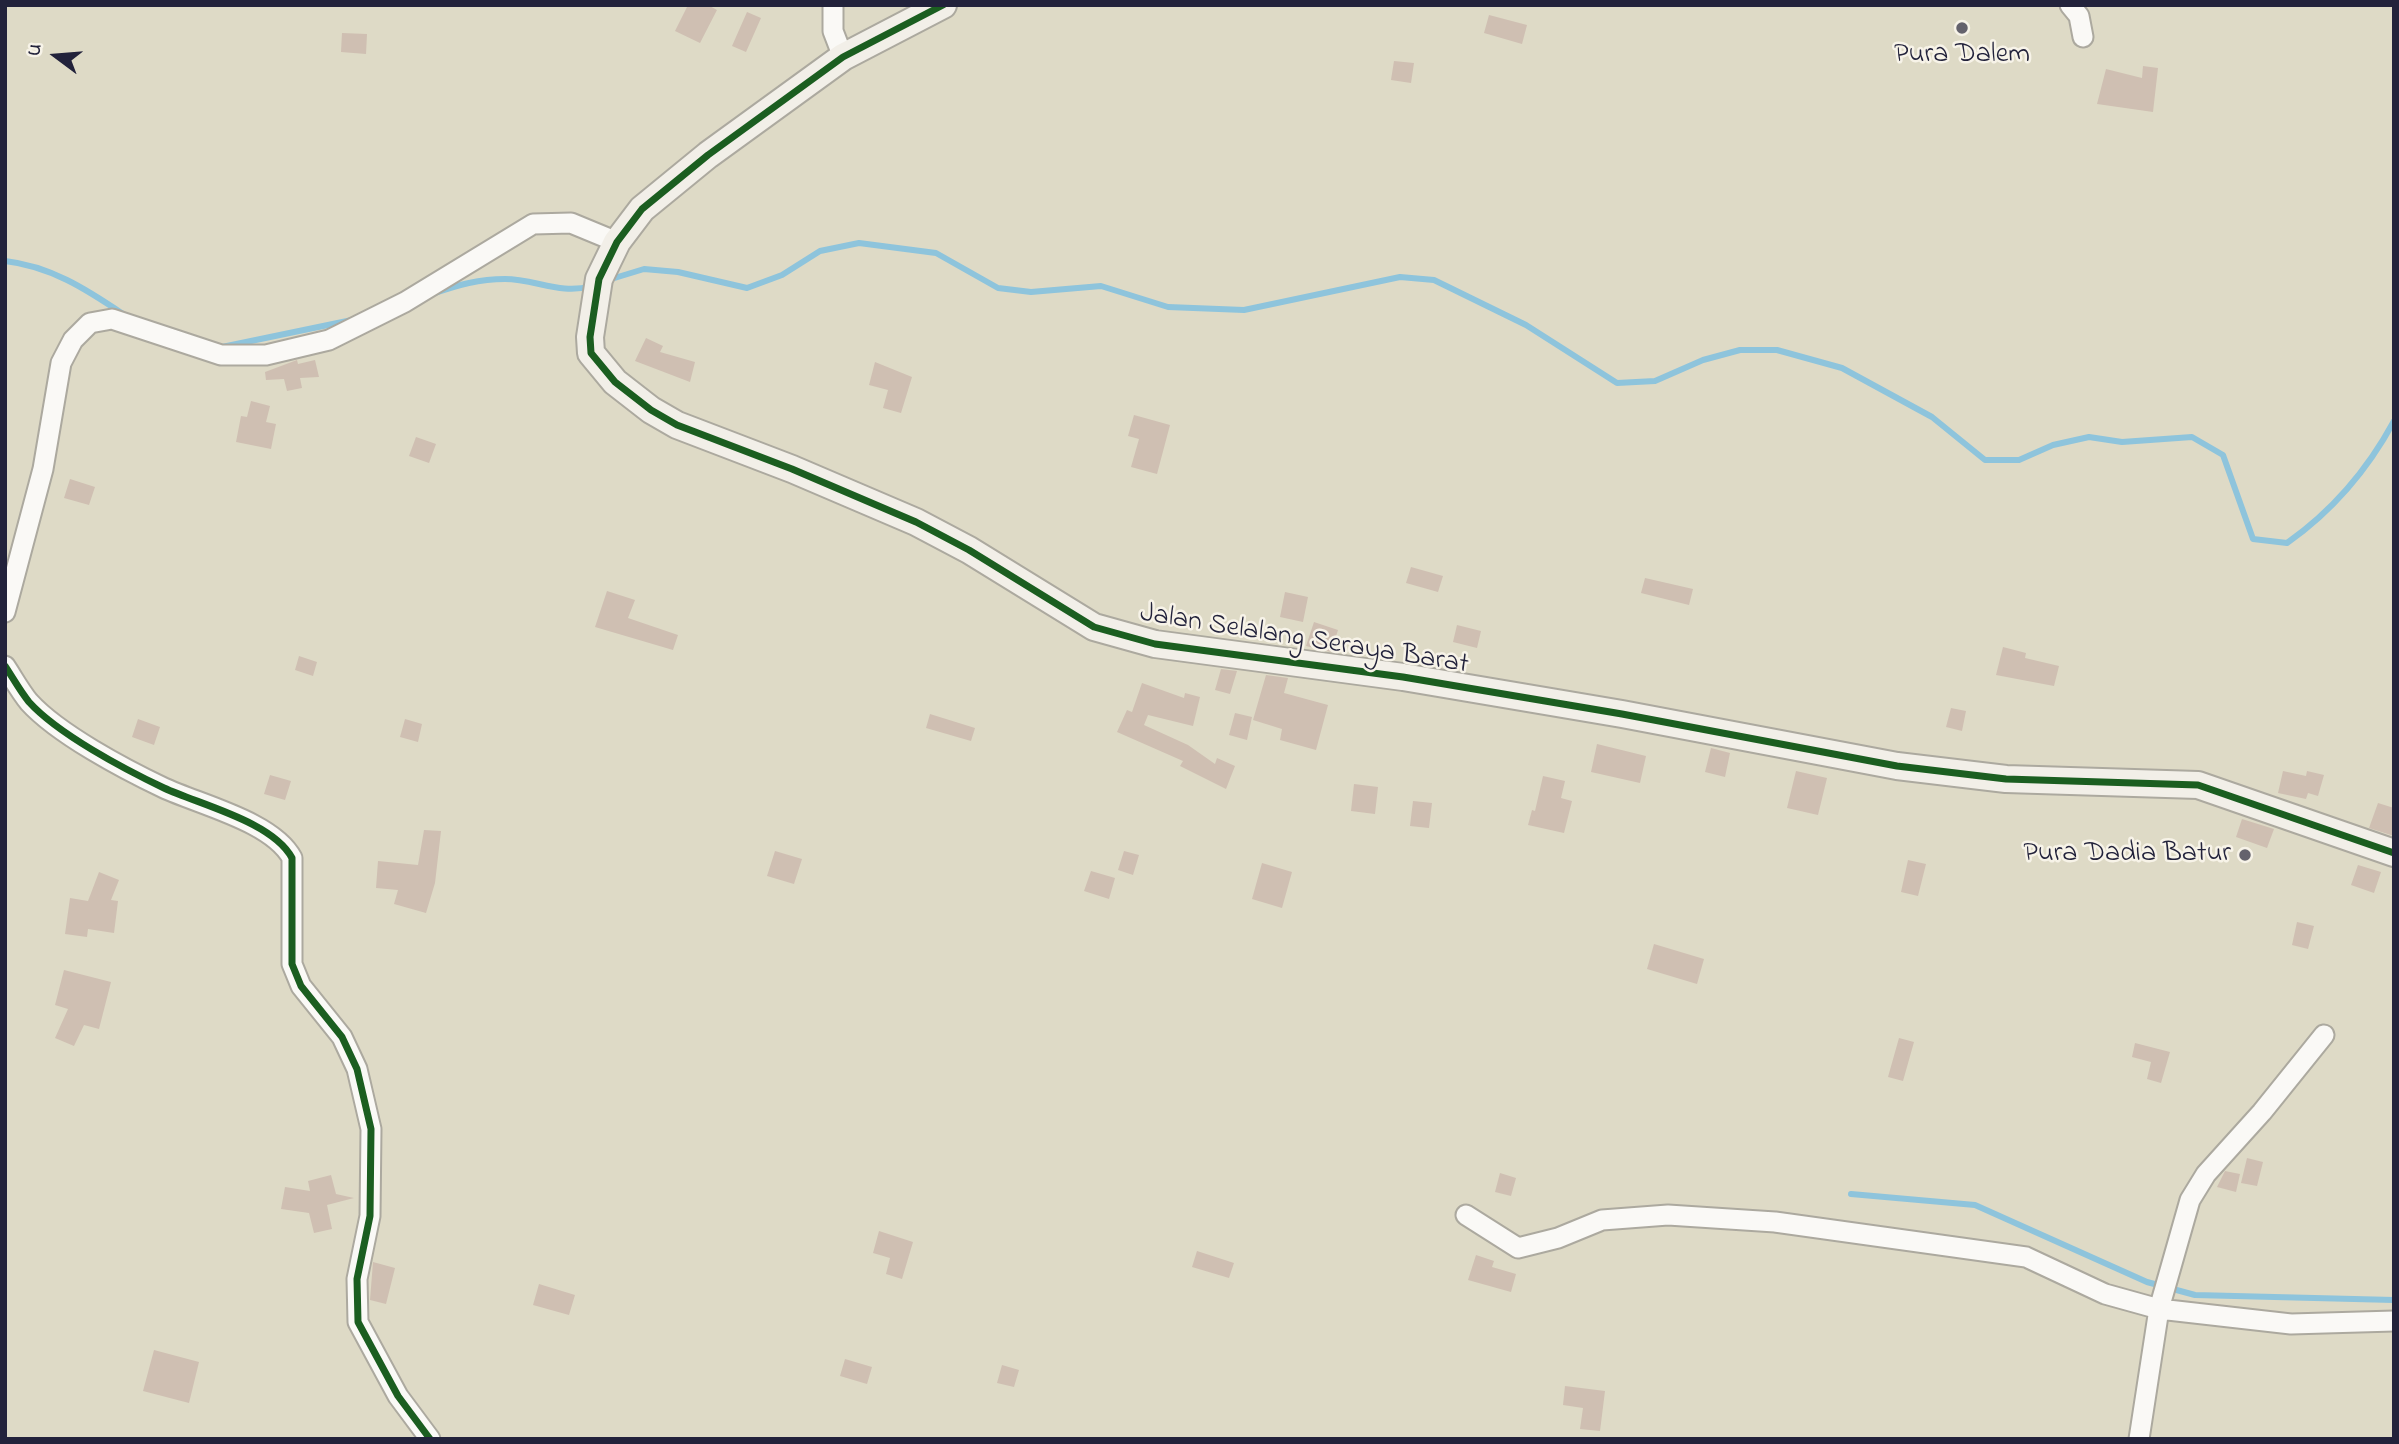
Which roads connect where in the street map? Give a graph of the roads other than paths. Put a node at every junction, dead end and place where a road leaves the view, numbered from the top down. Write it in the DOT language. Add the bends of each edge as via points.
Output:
graph roads {
  1 [pos="833,5"];
  2 [pos="943,5"];
  3 [pos="2070,5"];
  4 [pos="2083,37"];
  5 [pos="843,57"];
  6 [pos="617,242"];
  7 [pos="5,612"];
  8 [pos="5,666"];
  9 [pos="2394,853"];
  10 [pos="2324,1035"];
  11 [pos="1466,1215"];
  12 [pos="2159,1309"];
  13 [pos="2394,1321"];
  14 [pos="430,1439"];
  15 [pos="2139,1439"];
  1 -- 5 [label="street" via="833,31"];
  2 -- 5 [label="street, Jalan Selalang Seraya Barat"];
  3 -- 4 [label="street" via="2079,16"];
  5 -- 6 [label="street, Jalan Selalang Seraya Barat" via="642,209"];
  6 -- 7 [label="street" via="571,223 533,224 405,302 329,340 266,355 221,355 112,319 90,323 73,340 61,363 43,470"];
  6 -- 9 [label="street, Jalan Selalang Seraya Barat" via="599,279 591,353 631,395 677,425 916,522 1094,626 1155,644 1403,677 1897,766 2006,779 2198,785"];
  8 -- 14 [label="street" via="29,702 58,729 161,787 252,825 286,847 292,858 292,964 301,986 342,1037 357,1069 371,1129 370,1216 357,1279 358,1322 398,1396"];
  10 -- 12 [label="street" via="2206,1174 2190,1200"];
  11 -- 12 [label="street" via="1518,1248 1558,1238 1593,1222 1668,1215 1775,1222 1956,1250 1990,1250 2026,1257 2105,1294"];
  12 -- 13 [label="street" via="2291,1324"];
  12 -- 15 [label="street"];
}
